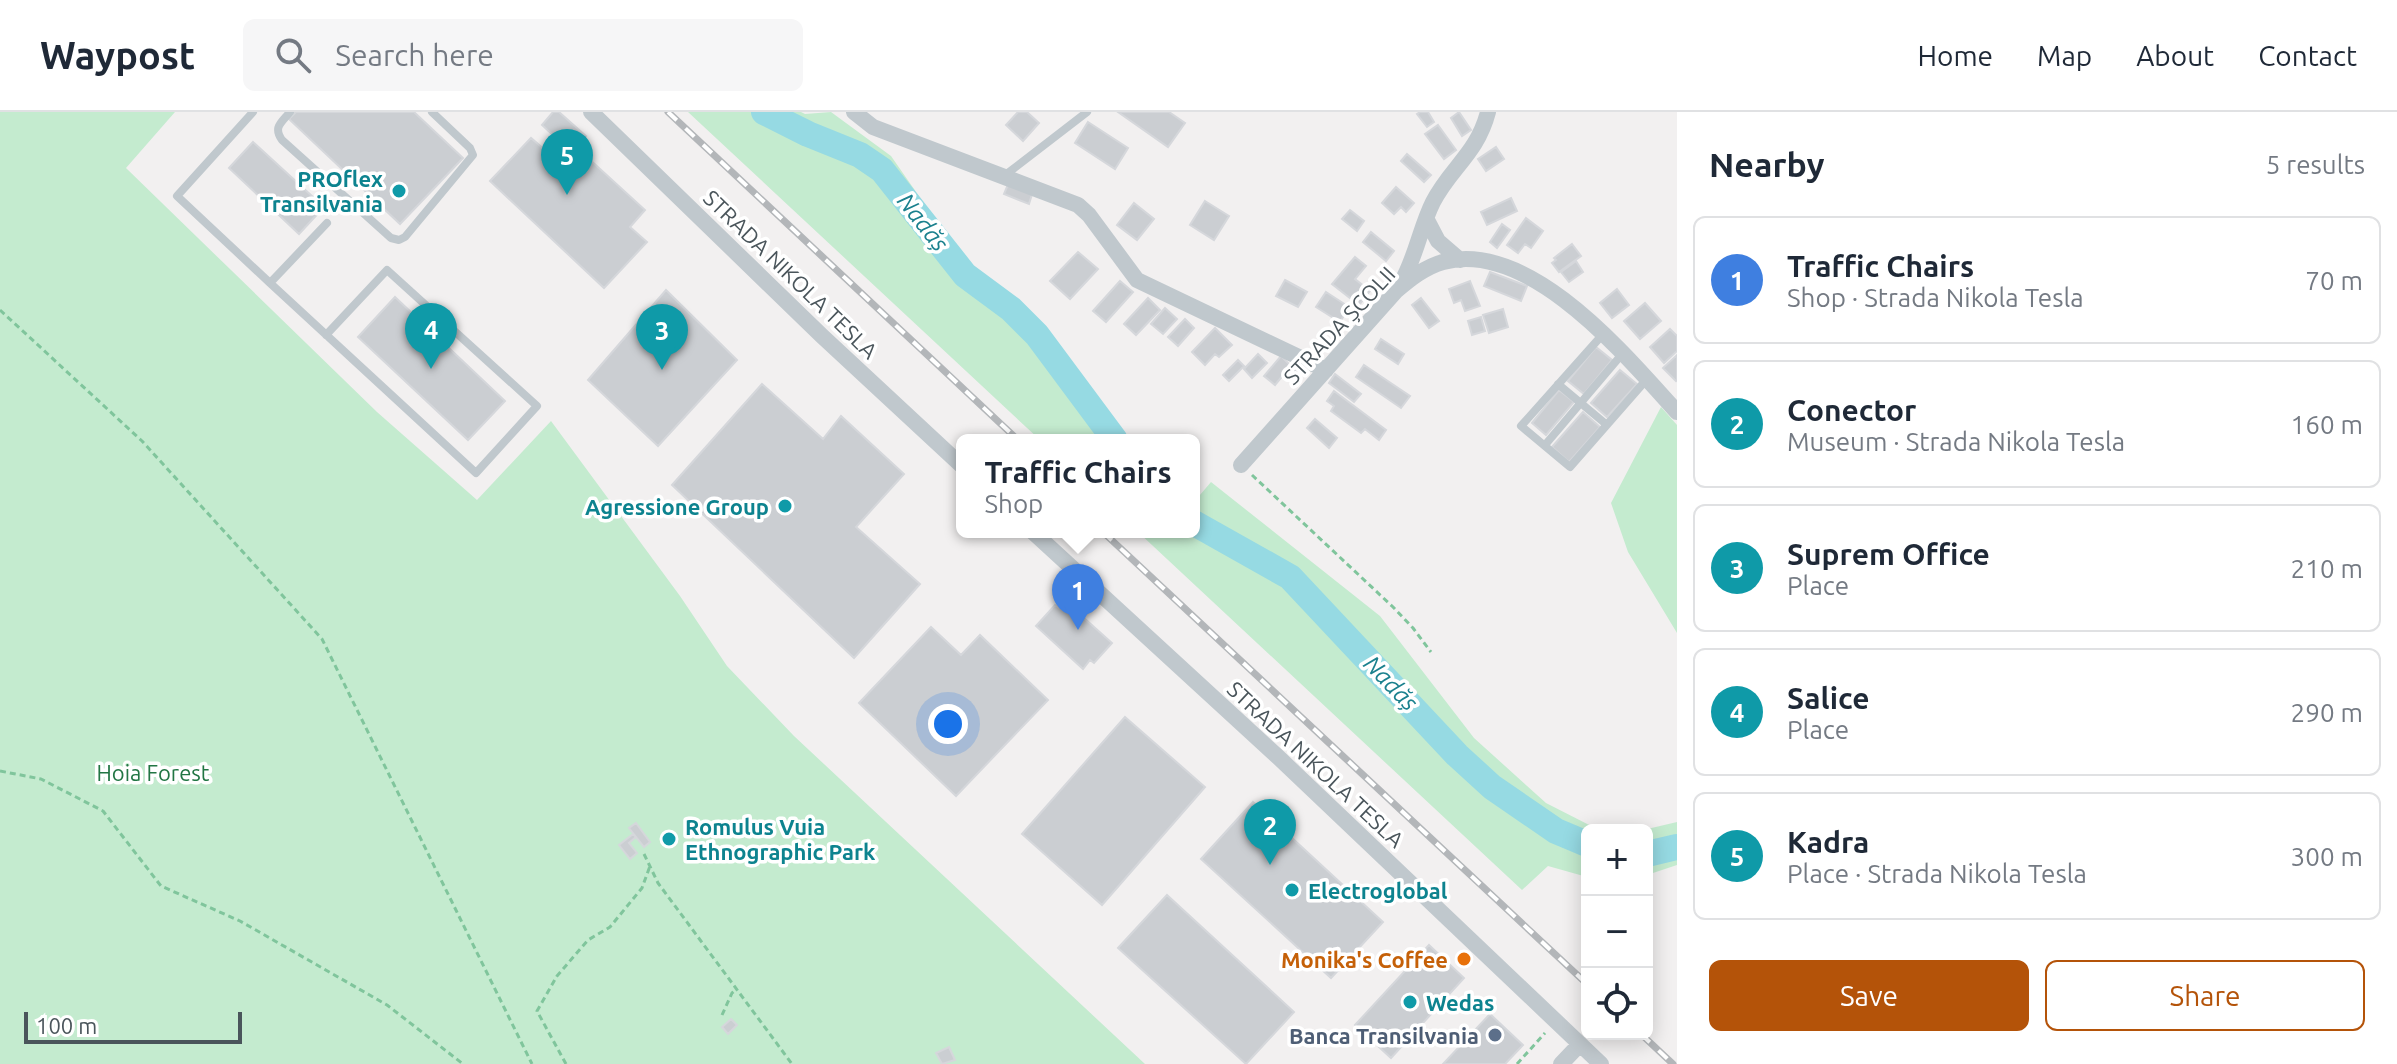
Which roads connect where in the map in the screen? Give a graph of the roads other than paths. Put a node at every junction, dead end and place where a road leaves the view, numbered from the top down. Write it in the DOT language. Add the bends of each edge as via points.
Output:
graph roads {
  1 [pos="253,112"];
  2 [pos="290,112"];
  3 [pos="432,112"];
  4 [pos="591,112"];
  5 [pos="854,112"];
  6 [pos="1087,112"];
  7 [pos="1488,112"];
  8 [pos="1004,176"];
  9 [pos="1427,220"];
  10 [pos="327,223"];
  11 [pos="1460,260"];
  12 [pos="270,283"];
  13 [pos="1396,291"];
  14 [pos="1604,333"];
  15 [pos="326,335"];
  16 [pos="1624,353"];
  17 [pos="1326,370"];
  18 [pos="1647,379"];
  19 [pos="1558,384"];
  20 [pos="1581,403"];
  21 [pos="1677,412"];
  22 [pos="1607,425"];
  23 [pos="1545,445"];
  24 [pos="956,460"];
  25 [pos="1241,465"];
  26 [pos="1040,538"];
  27 [pos="1580,1044"];
  28 [pos="1561,1064"];
  29 [pos="1601,1064"];
  1 -- 12 [label="lane" via="177,196"];
  2 -- 3 [label="lane" via="277,126 282,140 399,240 473,155"];
  4 -- 24 [label="street, STRADA NIKOLA TESLA"];
  5 -- 8 [label="street" via="873,127"];
  6 -- 8 [label="lane"];
  7 -- 9 [label="street" via="1477,142 1433,203"];
  8 -- 17 [label="street" via="1078,205 1137,280"];
  9 -- 11 [label="street" via="1438,241"];
  9 -- 13 [label="street" via="1413,263"];
  10 -- 12 [label="lane"];
  11 -- 13 [label="street, STRADA ȘCOLII" via="1430,267"];
  11 -- 14 [label="street, STRADA ȘCOLII" via="1495,264 1540,284"];
  12 -- 15 [label="lane"];
  13 -- 17 [label="street, STRADA ȘCOLII"];
  14 -- 16 [label="street, STRADA ȘCOLII"];
  14 -- 19 [label="lane"];
  15 -- 15 [label="lane" via="476,473 537,406 387,270"];
  16 -- 18 [label="street, STRADA ȘCOLII"];
  16 -- 20 [label="lane"];
  17 -- 25 [label="street, STRADA ȘCOLII"];
  18 -- 21 [label="street, STRADA ȘCOLII"];
  18 -- 22 [label="lane"];
  19 -- 20 [label="lane"];
  19 -- 23 [label="lane" via="1521,426"];
  20 -- 22 [label="lane"];
  20 -- 23 [label="lane"];
  22 -- 23 [label="lane" via="1570,467"];
  26 -- 27 [label="street, STRADA NIKOLA TESLA"];
  27 -- 28 [label="street"];
  27 -- 29 [label="street, STRADA NIKOLA TESLA"];
}
